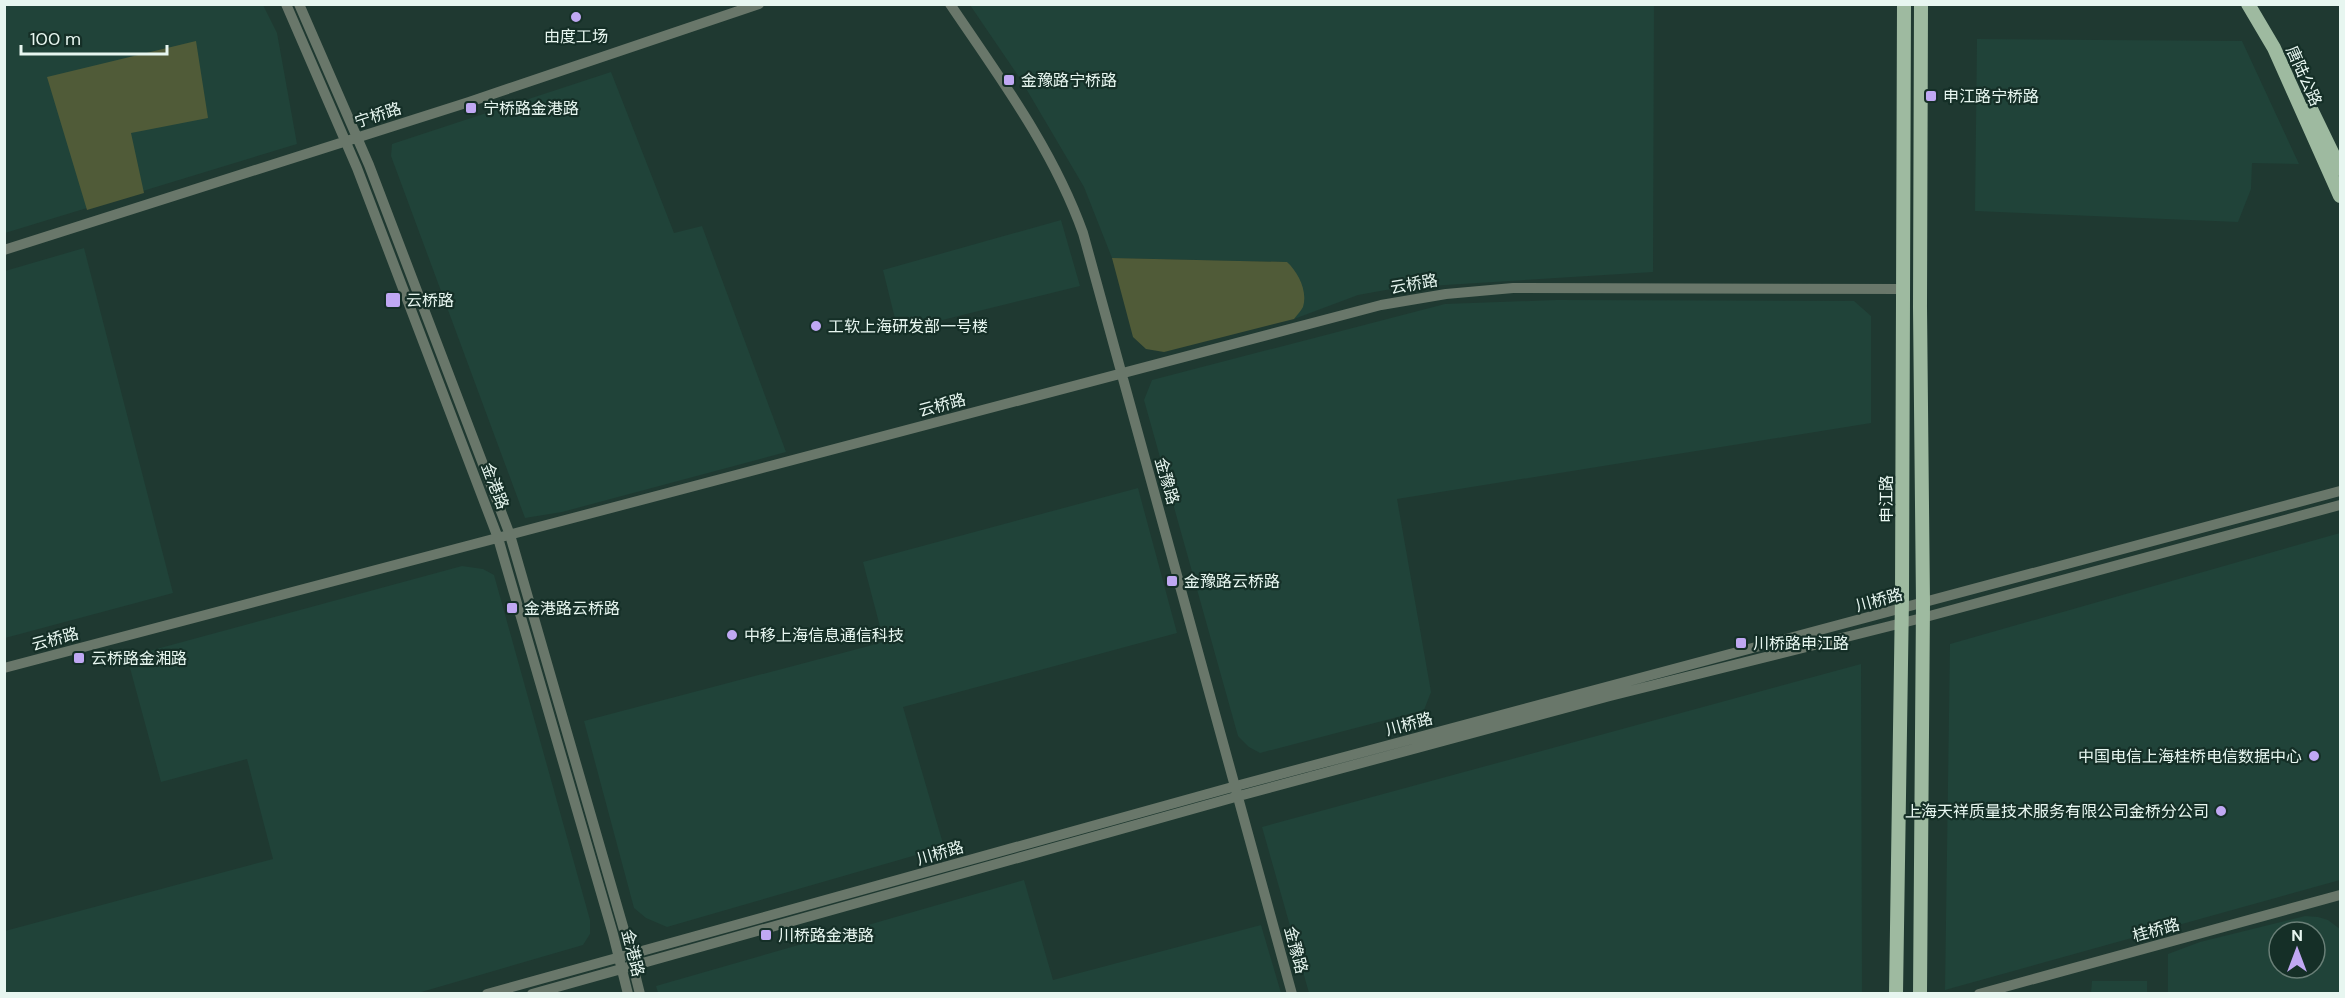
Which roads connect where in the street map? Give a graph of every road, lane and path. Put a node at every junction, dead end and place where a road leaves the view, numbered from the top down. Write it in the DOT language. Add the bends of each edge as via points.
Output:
graph roads {
  1 [pos="286,4"];
  2 [pos="299,4"];
  3 [pos="759,4"];
  4 [pos="950,4"];
  5 [pos="1904,4"];
  6 [pos="1921,4"];
  7 [pos="2248,4"];
  8 [pos="2256,4"];
  9 [pos="352,139"];
  10 [pos="2340,169"];
  11 [pos="2340,196"];
  12 [pos="4,250"];
  13 [pos="1904,289"];
  14 [pos="1121,373"];
  15 [pos="2340,490"];
  16 [pos="2340,505"];
  17 [pos="504,536"];
  18 [pos="1902,616"];
  19 [pos="1922,618"];
  20 [pos="4,668"];
  21 [pos="1237,791"];
  22 [pos="2340,895"];
  23 [pos="630,954"];
  24 [pos="618,958"];
  25 [pos="633,966"];
  26 [pos="622,970"];
  27 [pos="487,993"];
  28 [pos="532,993"];
  29 [pos="628,993"];
  30 [pos="640,993"];
  31 [pos="1292,993"];
  32 [pos="1896,993"];
  33 [pos="1920,993"];
  34 [pos="1979,993"];
  1 -- 9 [label="street, 金港路"];
  2 -- 9 [label="street, 金港路"];
  3 -- 9 [label="street, 宁桥路"];
  4 -- 14 [label="street, 金豫路" via="1034,129 1061,178 1083,233"];
  5 -- 13 [label="main road, 申江路"];
  6 -- 19 [label="main road"];
  7 -- 11 [label="main road, 唐陆公路" via="2274,48"];
  8 -- 10 [label="main road, 唐陆公路"];
  9 -- 12 [label="street, 宁桥路"];
  9 -- 17 [label="street, 金港路"];
  13 -- 14 [label="street, 云桥路" via="1513,288 1446,294 1381,305"];
  13 -- 18 [label="main road, 申江路"];
  14 -- 17 [label="street, 云桥路"];
  14 -- 21 [label="street, 金豫路"];
  15 -- 19 [label="street, 川桥路"];
  16 -- 19 [label="street, 川桥路"];
  17 -- 20 [label="street, 云桥路"];
  17 -- 23 [label="street, 金港路"];
  17 -- 24 [label="street, 金港路"];
  18 -- 19 [label="street, 川桥路"];
  18 -- 21 [label="street, 川桥路"];
  18 -- 32 [label="main road, 申江路"];
  19 -- 33 [label="main road"];
  21 -- 23 [label="street, 川桥路"];
  21 -- 25 [label="street, 川桥路"];
  21 -- 31 [label="street, 金豫路"];
  22 -- 34 [label="street, 桂桥路"];
  23 -- 24 [label="street, 川桥路"];
  23 -- 25 [label="street, 金港路"];
  24 -- 26 [label="street, 金港路"];
  24 -- 27 [label="street, 川桥路"];
  25 -- 26 [label="street, 川桥路"];
  25 -- 30 [label="street, 金港路"];
  26 -- 28 [label="street, 川桥路"];
  26 -- 29 [label="street, 金港路"];
}
